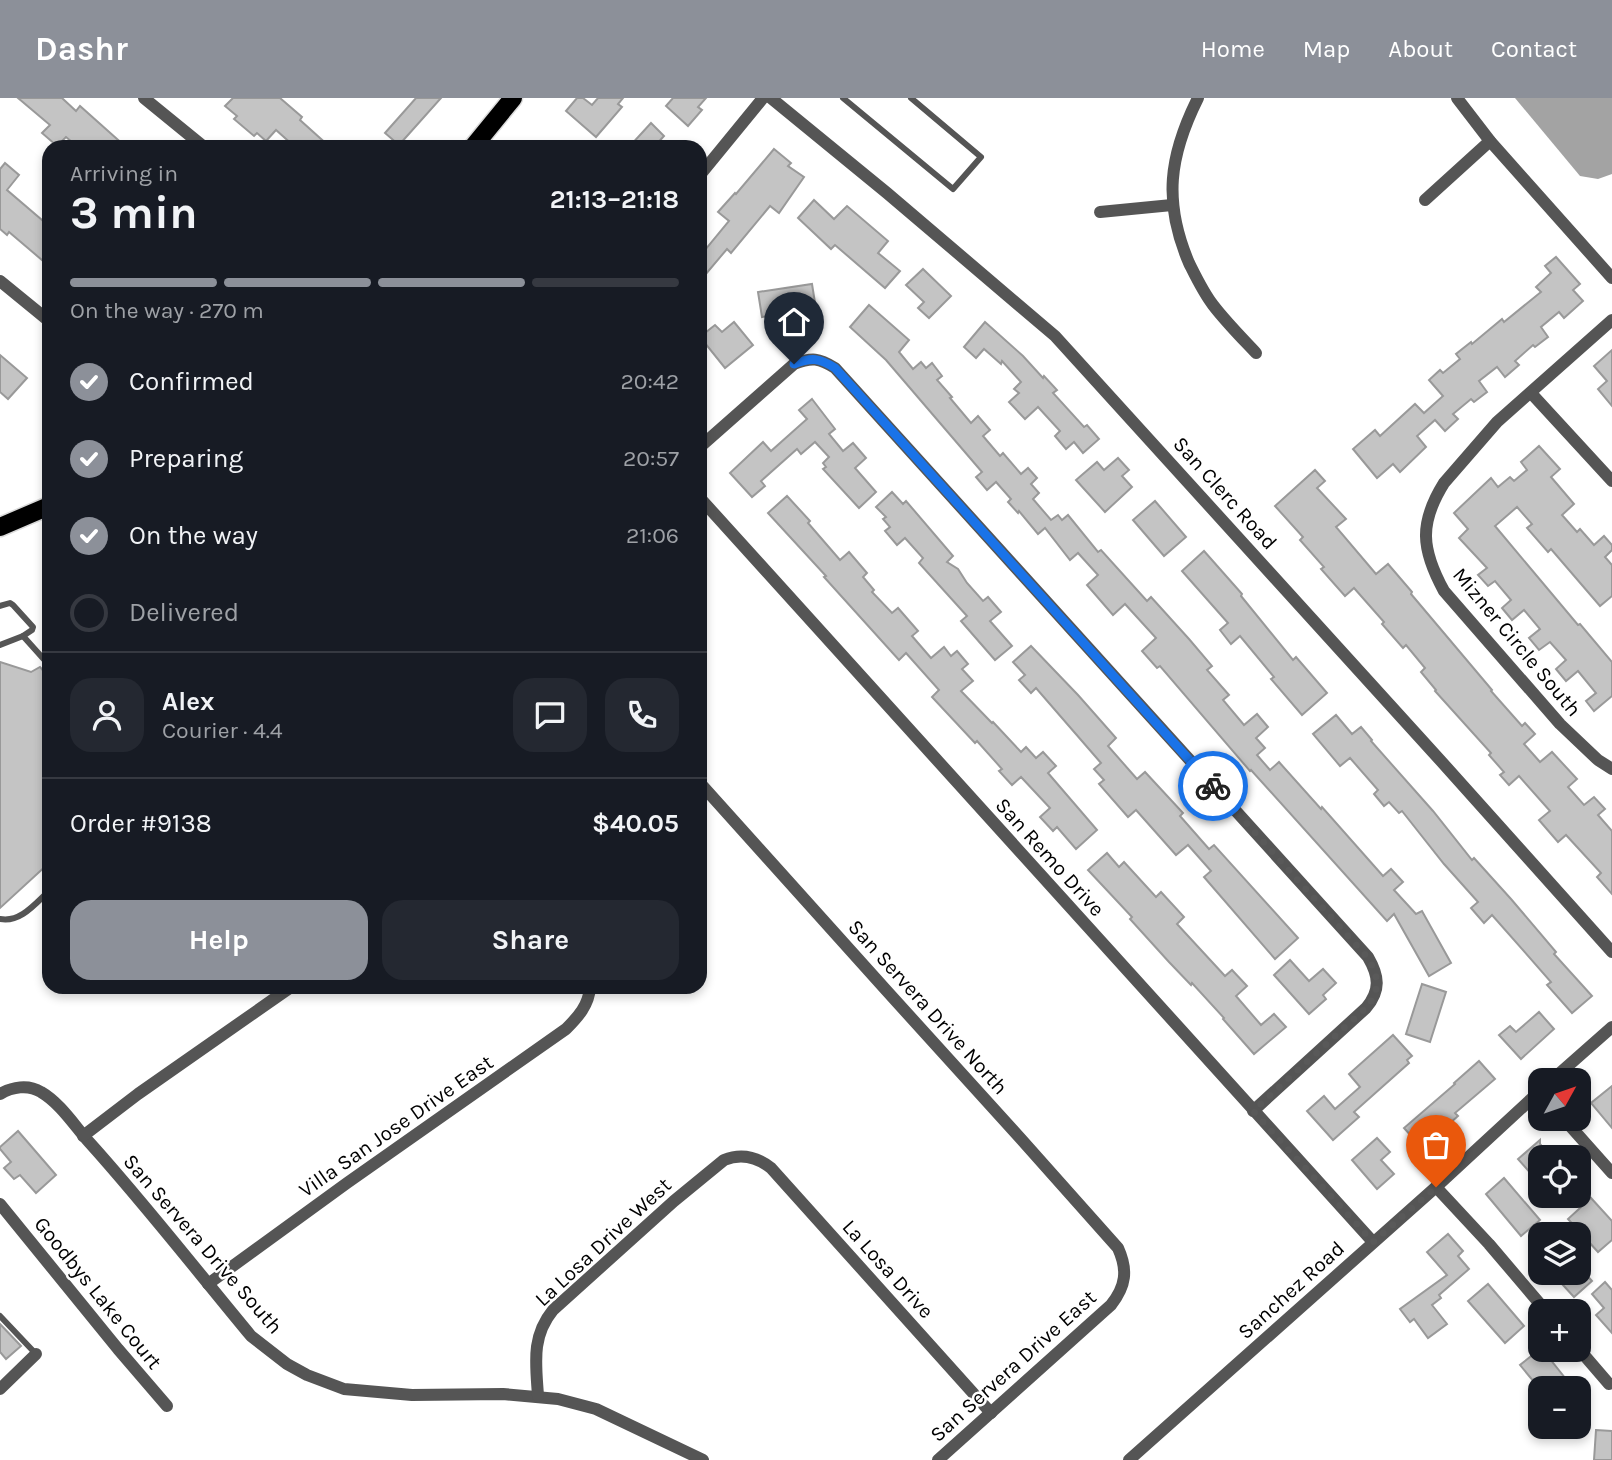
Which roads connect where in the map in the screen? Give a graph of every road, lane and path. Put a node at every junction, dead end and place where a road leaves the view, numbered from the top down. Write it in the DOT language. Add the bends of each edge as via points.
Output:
graph roads {
  1 [pos="144,98"];
  2 [pos="513,98"];
  3 [pos="763,98"];
  4 [pos="771,98"];
  5 [pos="844,98"];
  6 [pos="911,98"];
  7 [pos="1198,98"];
  8 [pos="1457,98"];
  9 [pos="195,140"];
  10 [pos="479,140"];
  11 [pos="1490,141"];
  12 [pos="707,166"];
  13 [pos="1425,200"];
  14 [pos="1172,205"];
  15 [pos="1100,212"];
  16 [pos="1612,278"];
  17 [pos="0,281"];
  18 [pos="42,315"];
  19 [pos="1612,320"];
  20 [pos="1256,353"];
  21 [pos="1531,393"];
  22 [pos="707,441"];
  23 [pos="1612,481"];
  24 [pos="707,506"];
  25 [pos="42,509"];
  26 [pos="0,527"];
  27 [pos="0,606"];
  28 [pos="23,636"];
  29 [pos="0,645"];
  30 [pos="42,657"];
  31 [pos="1612,769"];
  32 [pos="707,791"];
  33 [pos="42,897"];
  34 [pos="0,919"];
  35 [pos="1612,952"];
  36 [pos="281,994"];
  37 [pos="590,994"];
  38 [pos="1612,1027"];
  39 [pos="1566,1068"];
  40 [pos="0,1094"];
  41 [pos="1528,1103"];
  42 [pos="1253,1111"];
  43 [pos="1575,1131"];
  44 [pos="83,1136"];
  45 [pos="751,1157"];
  46 [pos="1612,1173"];
  47 [pos="1436,1187"];
  48 [pos="0,1204"];
  49 [pos="1373,1242"];
  50 [pos="1123,1261"];
  51 [pos="208,1284"];
  52 [pos="1536,1299"];
  53 [pos="0,1316"];
  54 [pos="36,1354"];
  55 [pos="1590,1362"];
  56 [pos="1609,1384"];
  57 [pos="0,1389"];
  58 [pos="538,1396"];
  59 [pos="167,1406"];
  60 [pos="991,1413"];
  61 [pos="703,1460"];
  62 [pos="938,1460"];
  63 [pos="1129,1460"];
  1 -- 9 [label="street"];
  2 -- 10 [label="main road"];
  3 -- 12 [label="street"];
  4 -- 35 [label="street, San Clerc Road" via="1055,336"];
  5 -- 6 [label="lane" via="953,189 981,157"];
  7 -- 14 [label="street" via="1180,140"];
  8 -- 11 [label="street"];
  11 -- 13 [label="street"];
  11 -- 16 [label="street"];
  14 -- 15 [label="street"];
  14 -- 20 [label="street" via="1182,245 1203,290"];
  17 -- 18 [label="street"];
  19 -- 21 [label="street, Mizner Circle South"];
  21 -- 23 [label="street"];
  21 -- 31 [label="street, Mizner Circle South" via="1497,422 1437,494 1426,524 1430,557 1444,591 1560,724"];
  22 -- 42 [label="street" via="794,364 815,359 835,368 1367,957 1375,969 1374,999"];
  24 -- 42 [label="street, San Remo Drive"];
  25 -- 26 [label="main road"];
  27 -- 28 [label="lane" via="10,603 33,627"];
  28 -- 29 [label="lane"];
  28 -- 30 [label="lane"];
  32 -- 50 [label="street, San Servera Drive North" via="1118,1248"];
  33 -- 34 [label="lane" via="23,914"];
  36 -- 44 [label="street"];
  37 -- 51 [label="street, Villa San Jose Drive East" via="582,1013 566,1028"];
  38 -- 39 [label="street"];
  40 -- 44 [label="street, San Servera Drive South" via="12,1088 39,1090"];
  41 -- 47 [label="street, Sanchez Road"];
  42 -- 49 [label="street, San Remo Drive"];
  43 -- 46 [label="street"];
  44 -- 51 [label="street, San Servera Drive South"];
  45 -- 58 [label="street, La Losa Drive West" via="724,1160 553,1310 539,1333 536,1349"];
  45 -- 60 [label="street, La Losa Drive" via="771,1168"];
  47 -- 49 [label="street, Sanchez Road"];
  47 -- 52 [label="street"];
  48 -- 59 [label="street, Goodbys Lake Court"];
  49 -- 63 [label="street, Sanchez Road"];
  50 -- 60 [label="street, San Servera Drive East" via="1124,1281 1111,1305"];
  51 -- 58 [label="street, San Servera Drive South" via="251,1336 274,1355 307,1375 344,1389 412,1395"];
  53 -- 54 [label="lane"];
  54 -- 57 [label="street"];
  55 -- 56 [label="street"];
  58 -- 61 [label="street, San Servera Drive South" via="596,1409"];
  60 -- 62 [label="street, San Servera Drive East"];
}
